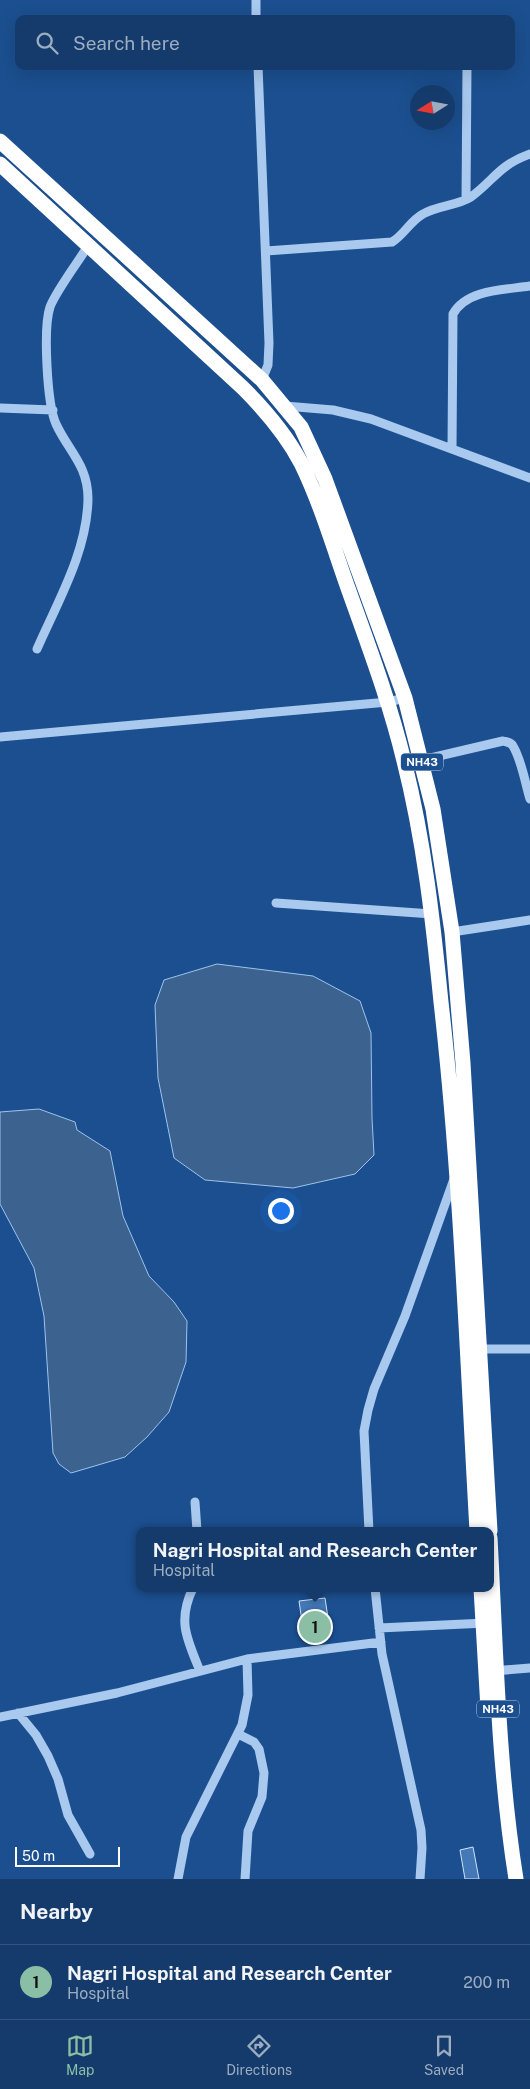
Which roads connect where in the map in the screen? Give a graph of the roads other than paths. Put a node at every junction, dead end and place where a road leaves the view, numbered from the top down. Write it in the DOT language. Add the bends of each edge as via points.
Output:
graph roads {
  1 [pos="256,0"];
  2 [pos="256,15"];
  3 [pos="258,70"];
  4 [pos="467,70"];
  5 [pos="0,141"];
  6 [pos="530,154"];
  7 [pos="0,164"];
  8 [pos="466,199"];
  9 [pos="88,246"];
  10 [pos="266,251"];
  11 [pos="530,286"];
  12 [pos="262,380"];
  13 [pos="285,406"];
  14 [pos="0,408"];
  15 [pos="53,410"];
  16 [pos="452,449"];
  17 [pos="530,478"];
  18 [pos="37,649"];
  19 [pos="405,698"];
  20 [pos="388,702"];
  21 [pos="0,737"];
  22 [pos="422,760"];
  23 [pos="530,799"];
  24 [pos="276,902"];
  25 [pos="432,914"];
  26 [pos="530,920"];
  27 [pos="452,932"];
  28 [pos="456,1174"];
  29 [pos="480,1349"];
  30 [pos="530,1349"];
  31 [pos="194,1502"];
  32 [pos="197,1527"];
  33 [pos="369,1527"];
  34 [pos="477,1527"];
  35 [pos="490,1527"];
  36 [pos="190,1592"];
  37 [pos="375,1592"];
  38 [pos="482,1592"];
  39 [pos="489,1592"];
  40 [pos="489,1623"];
  41 [pos="379,1628"];
  42 [pos="381,1642"];
  43 [pos="247,1659"];
  44 [pos="530,1668"];
  45 [pos="200,1671"];
  46 [pos="491,1671"];
  47 [pos="18,1713"];
  48 [pos="0,1717"];
  49 [pos="238,1734"];
  50 [pos="90,1854"];
  51 [pos="178,1879"];
  52 [pos="245,1879"];
  53 [pos="420,1879"];
  54 [pos="507,1879"];
  55 [pos="516,1879"];
  1 -- 2 [label="street"];
  3 -- 10 [label="street"];
  4 -- 8 [label="street"];
  5 -- 12 [label="highway, NH43"];
  6 -- 8 [label="street" via="501,168"];
  7 -- 9 [label="highway, NH43"];
  8 -- 10 [label="street" via="422,214 392,242"];
  9 -- 15 [label="street" via="48,316"];
  9 -- 20 [label="highway, NH43" via="243,388 281,430 301,463 327,529"];
  10 -- 12 [label="street" via="269,343 268,365"];
  11 -- 16 [label="street" via="477,295 464,300 453,314"];
  12 -- 13 [label="highway, NH43"];
  13 -- 16 [label="street" via="333,410 370,419"];
  13 -- 19 [label="highway, NH43" via="301,427 325,478"];
  14 -- 15 [label="street"];
  15 -- 18 [label="street" via="55,421 81,464 88,498 86,526 77,558"];
  16 -- 17 [label="street"];
  19 -- 20 [label="street"];
  19 -- 22 [label="highway, NH43"];
  20 -- 21 [label="street"];
  20 -- 25 [label="highway, NH43" via="412,800"];
  22 -- 23 [label="street" via="509,742 516,753"];
  22 -- 27 [label="highway, NH43"];
  24 -- 25 [label="street"];
  25 -- 28 [label="highway, NH43"];
  26 -- 27 [label="street"];
  27 -- 29 [label="highway, NH43"];
  28 -- 33 [label="street" via="368,1410 364,1431"];
  28 -- 34 [label="highway, NH43"];
  29 -- 30 [label="street"];
  29 -- 35 [label="highway, NH43"];
  31 -- 32 [label="street"];
  36 -- 45 [label="street" via="186,1602 184,1628"];
  37 -- 41 [label="street"];
  38 -- 40 [label="highway, NH43"];
  39 -- 40 [label="highway, NH43"];
  40 -- 41 [label="street"];
  40 -- 46 [label="highway, NH43"];
  41 -- 42 [label="street"];
  42 -- 43 [label="street"];
  42 -- 53 [label="street" via="421,1830"];
  43 -- 45 [label="street"];
  43 -- 49 [label="street" via="248,1695"];
  44 -- 46 [label="street"];
  45 -- 47 [label="street" via="117,1694"];
  46 -- 54 [label="highway, NH43" via="497,1816"];
  46 -- 55 [label="highway, NH43"];
  47 -- 48 [label="street"];
  47 -- 50 [label="street" via="48,1756 68,1815"];
  49 -- 51 [label="street" via="186,1837"];
  49 -- 52 [label="street" via="254,1742 259,1749 264,1773 262,1796 248,1832"];
}
